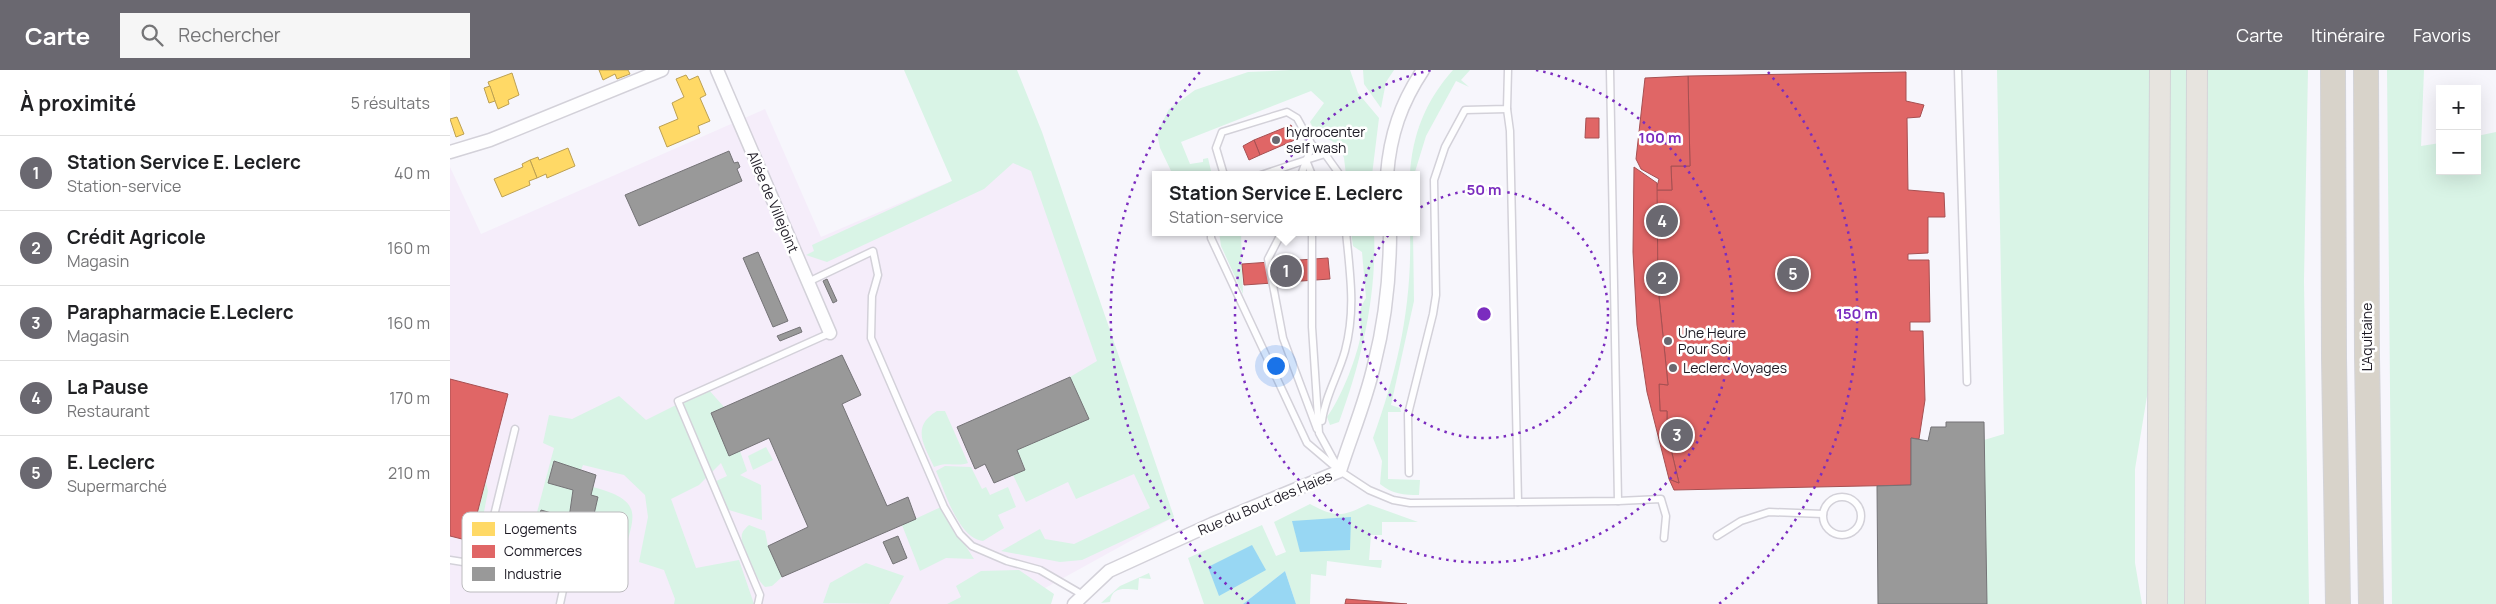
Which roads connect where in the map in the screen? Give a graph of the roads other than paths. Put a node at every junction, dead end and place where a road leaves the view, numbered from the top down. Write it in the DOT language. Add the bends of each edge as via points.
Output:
graph roads {
  1 [pos="662,70"];
  2 [pos="717,70"];
  3 [pos="1423,70"];
  4 [pos="1508,70"];
  5 [pos="1610,70"];
  6 [pos="1958,70"];
  7 [pos="2160,70"];
  8 [pos="2197,70"];
  9 [pos="2333,70"];
  10 [pos="2366,70"];
  11 [pos="1507,109"];
  12 [pos="1312,145"];
  13 [pos="450,152"];
  14 [pos="1325,154"];
  15 [pos="1306,160"];
  16 [pos="1223,171"];
  17 [pos="1273,171"];
  18 [pos="1302,171"];
  19 [pos="1310,171"];
  20 [pos="1337,171"];
  21 [pos="1388,171"];
  22 [pos="1211,236"];
  23 [pos="1280,236"];
  24 [pos="1312,236"];
  25 [pos="1346,236"];
  26 [pos="1390,236"];
  27 [pos="808,282"];
  28 [pos="830,333"];
  29 [pos="1967,382"];
  30 [pos="515,429"];
  31 [pos="1320,437"];
  32 [pos="1340,471"];
  33 [pos="1409,473"];
  34 [pos="1618,501"];
  35 [pos="1518,502"];
  36 [pos="495,512"];
  37 [pos="1824,514"];
  38 [pos="1717,536"];
  39 [pos="1664,538"];
  40 [pos="1078,601"];
  41 [pos="758,604"];
  42 [pos="2157,604"];
  43 [pos="2195,604"];
  44 [pos="2338,604"];
  45 [pos="2371,604"];
  1 -- 13 [label="street" via="490,140"];
  2 -- 27 [label="street, Allée de Villejoint"];
  3 -- 21 [label="street" via="1410,89 1397,120"];
  4 -- 11 [label="lane"];
  5 -- 34 [label="lane"];
  6 -- 29 [label="lane"];
  7 -- 42 [label="main road"];
  8 -- 43 [label="main road"];
  9 -- 44 [label="highway"];
  10 -- 45 [label="highway, L'Aquitaine"];
  11 -- 33 [label="lane" via="1465,110 1445,147 1434,180 1436,295 1408,414"];
  11 -- 35 [label="lane"];
  12 -- 14 [label="lane"];
  12 -- 15 [label="lane"];
  12 -- 16 [label="lane" via="1297,118 1287,112 1222,132 1216,148"];
  14 -- 15 [label="lane"];
  14 -- 20 [label="lane"];
  15 -- 17 [label="lane"];
  15 -- 18 [label="lane"];
  15 -- 19 [label="lane"];
  22 -- 32 [label="lane" via="1307,442"];
  23 -- 31 [label="lane" via="1268,258 1282,338"];
  24 -- 31 [label="lane" via="1312,327"];
  25 -- 31 [label="lane" via="1353,305 1345,352 1324,404"];
  26 -- 32 [label="street, Rue du Bout des Haies" via="1387,298 1376,358"];
  27 -- 28 [label="street, Allée de Villejoint"];
  27 -- 40 [label="lane" via="873,251 878,275 872,296 871,338 948,514 972,546 1007,562 1040,570"];
  28 -- 41 [label="lane" via="678,402 760,595"];
  30 -- 36 [label="lane"];
  31 -- 32 [label="lane"];
  32 -- 35 [label="lane" via="1377,494 1410,503"];
  32 -- 40 [label="street, Rue du Bout des Haies" via="1109,571"];
  34 -- 35 [label="lane"];
  34 -- 39 [label="lane" via="1661,499 1666,516"];
  37 -- 37 [label="lane" via="1826,527 1841,536 1855,530 1861,520 1857,505 1848,498 1829,502"];
  37 -- 38 [label="lane" via="1769,512 1741,521"];
}
